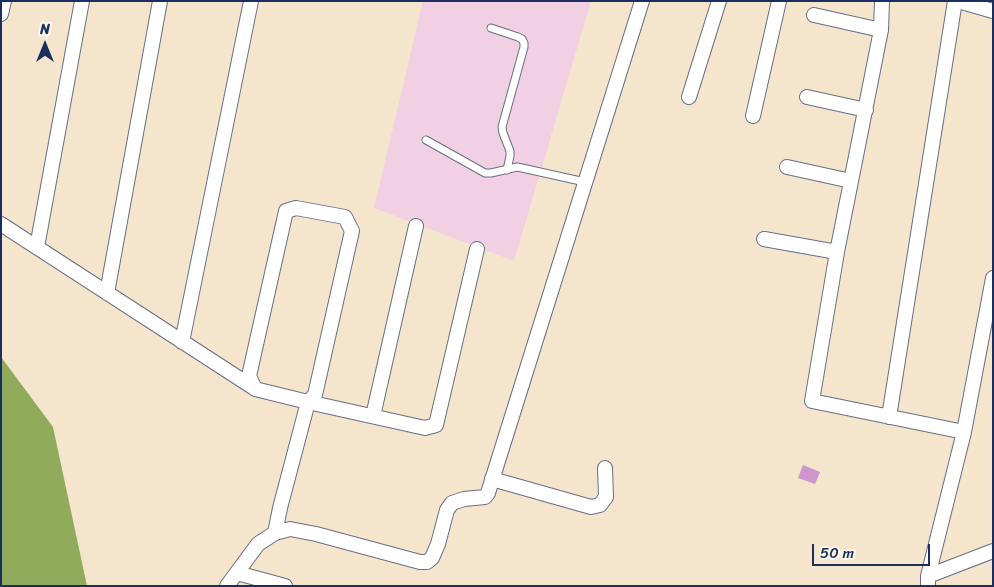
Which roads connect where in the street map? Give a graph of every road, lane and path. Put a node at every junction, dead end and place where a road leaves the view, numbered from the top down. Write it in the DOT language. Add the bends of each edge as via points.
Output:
graph roads {
  1 [pos="4,1"];
  2 [pos="82,1"];
  3 [pos="160,1"];
  4 [pos="251,1"];
  5 [pos="642,1"];
  6 [pos="719,1"];
  7 [pos="779,1"];
  8 [pos="882,1"];
  9 [pos="956,1"];
  10 [pos="993,11"];
  11 [pos="1,14"];
  12 [pos="814,14"];
  13 [pos="492,28"];
  14 [pos="881,30"];
  15 [pos="689,97"];
  16 [pos="807,97"];
  17 [pos="866,110"];
  18 [pos="753,116"];
  19 [pos="426,140"];
  20 [pos="787,167"];
  21 [pos="507,170"];
  22 [pos="851,181"];
  23 [pos="585,182"];
  24 [pos="1,224"];
  25 [pos="416,226"];
  26 [pos="764,239"];
  27 [pos="36,247"];
  28 [pos="477,249"];
  29 [pos="837,252"];
  30 [pos="993,278"];
  31 [pos="107,293"];
  32 [pos="182,342"];
  33 [pos="255,389"];
  34 [pos="308,402"];
  35 [pos="373,416"];
  36 [pos="889,417"];
  37 [pos="964,432"];
  38 [pos="605,468"];
  39 [pos="492,479"];
  40 [pos="275,533"];
  41 [pos="993,551"];
  42 [pos="236,573"];
  43 [pos="928,581"];
  44 [pos="227,586"];
  45 [pos="285,586"];
  1 -- 11 [label="street"];
  2 -- 27 [label="street"];
  3 -- 31 [label="street"];
  4 -- 32 [label="street"];
  5 -- 23 [label="street"];
  6 -- 15 [label="street"];
  7 -- 18 [label="street"];
  8 -- 14 [label="street"];
  9 -- 10 [label="street"];
  9 -- 36 [label="street"];
  12 -- 14 [label="street"];
  13 -- 21 [label="lane" via="518,37 524,43 502,127 510,151"];
  14 -- 17 [label="street"];
  16 -- 17 [label="street"];
  17 -- 22 [label="street"];
  19 -- 21 [label="lane" via="485,173"];
  20 -- 22 [label="street"];
  21 -- 23 [label="lane" via="517,167"];
  22 -- 29 [label="street"];
  23 -- 39 [label="street"];
  24 -- 27 [label="street"];
  25 -- 35 [label="street"];
  26 -- 29 [label="street"];
  27 -- 31 [label="street"];
  28 -- 35 [label="street" via="436,425 425,428"];
  29 -- 36 [label="street" via="812,400"];
  30 -- 37 [label="street"];
  31 -- 32 [label="street"];
  32 -- 33 [label="street"];
  33 -- 34 [label="street"];
  33 -- 34 [label="street" via="249,376 286,211 296,208 345,217 352,231 315,395"];
  34 -- 35 [label="street"];
  34 -- 40 [label="street"];
  36 -- 37 [label="street"];
  37 -- 43 [label="street"];
  38 -- 39 [label="street" via="606,497 600,505 591,507"];
  39 -- 40 [label="street" via="485,497 464,499 447,510 438,544 427,562 290,529"];
  40 -- 42 [label="street" via="258,544"];
  41 -- 43 [label="street"];
  42 -- 44 [label="street"];
  42 -- 45 [label="street"];
}
